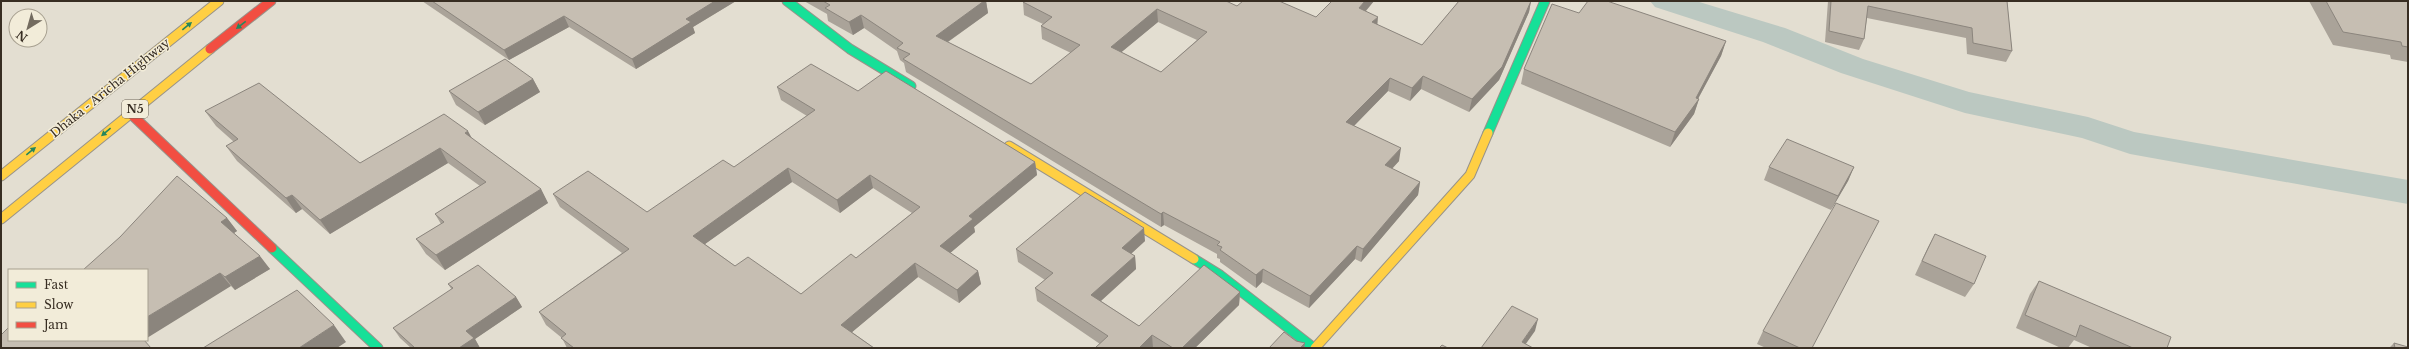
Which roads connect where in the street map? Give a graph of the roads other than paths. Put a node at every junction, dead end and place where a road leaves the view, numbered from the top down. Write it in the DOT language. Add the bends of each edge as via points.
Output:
graph roads {
  1 [pos="219,1"];
  2 [pos="271,1"];
  3 [pos="787,1"];
  4 [pos="1545,1"];
  5 [pos="917,90"];
  6 [pos="130,113"];
  7 [pos="998,139"];
  8 [pos="1,176"];
  9 [pos="1,219"];
  10 [pos="378,348"];
  11 [pos="1315,348"];
  8 -- 1 [label="main road, Dhaka - Aricha Highway / N5, one-way"];
  2 -- 6 [label="main road, N5, one-way"];
  3 -- 5 [label="main road" via="850,49"];
  4 -- 11 [label="main road" via="1470,175"];
  6 -- 9 [label="main road, N5, one-way"];
  6 -- 10 [label="main road"];
  7 -- 11 [label="main road" via="1220,275"];
}
